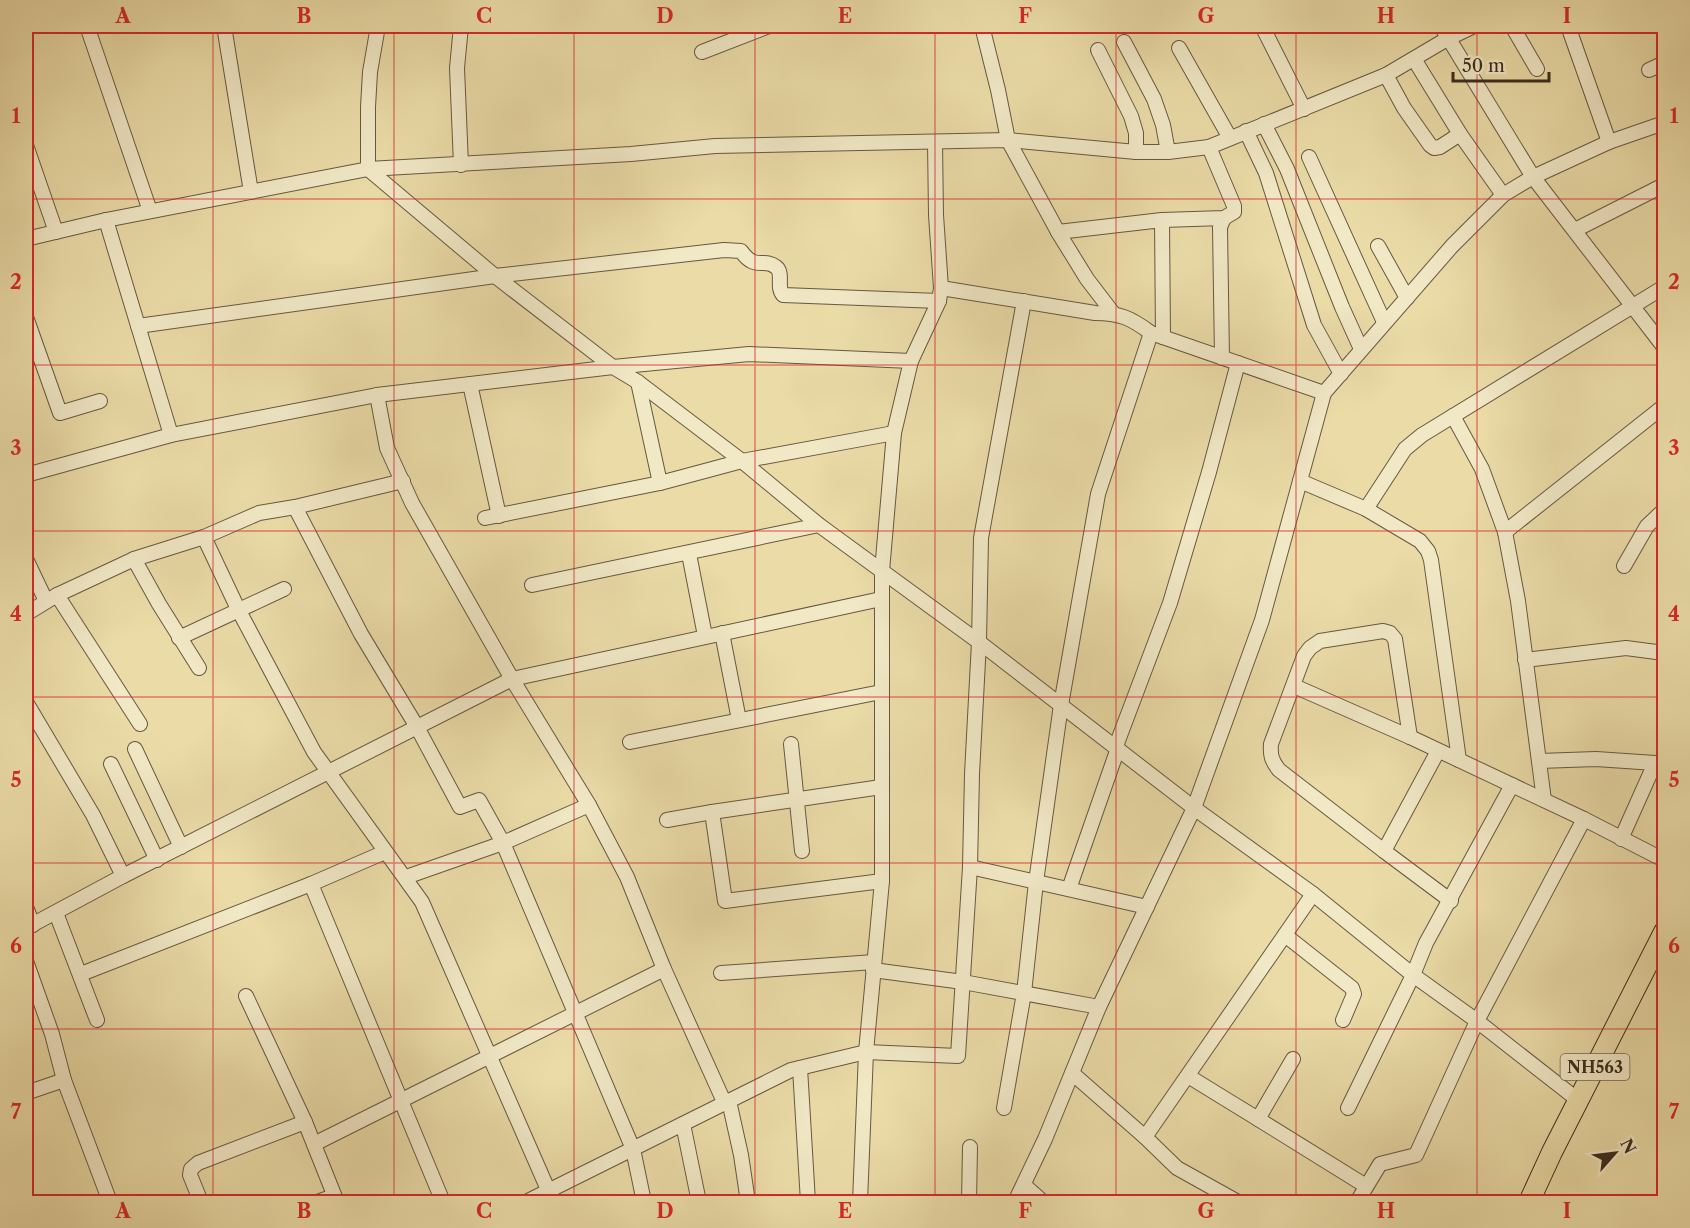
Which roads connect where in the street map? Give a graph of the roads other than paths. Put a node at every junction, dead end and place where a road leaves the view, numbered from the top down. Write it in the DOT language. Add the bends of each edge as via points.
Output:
graph roads {
  1 [pos="87,26"];
  2 [pos="224,26"];
  3 [pos="378,26"];
  4 [pos="460,26"];
  5 [pos="769,26"];
  6 [pos="982,26"];
  7 [pos="1262,26"];
  8 [pos="1441,26"];
  9 [pos="1474,26"];
  10 [pos="1512,26"];
  11 [pos="1568,26"];
  12 [pos="1447,39"];
  13 [pos="1124,42"];
  14 [pos="1179,48"];
  15 [pos="1098,50"];
  16 [pos="702,51"];
  17 [pos="1414,59"];
  18 [pos="1665,63"];
  19 [pos="1537,69"];
  20 [pos="1649,70"];
  21 [pos="1386,75"];
  22 [pos="1304,109"];
  23 [pos="1665,123"];
  24 [pos="1264,124"];
  25 [pos="1245,131"];
  26 [pos="1460,134"];
  27 [pos="1230,138"];
  28 [pos="1008,140"];
  29 [pos="935,142"];
  30 [pos="1609,142"];
  31 [pos="26,145"];
  32 [pos="1209,147"];
  33 [pos="1136,152"];
  34 [pos="1167,152"];
  35 [pos="1309,157"];
  36 [pos="461,165"];
  37 [pos="368,169"];
  38 [pos="1533,177"];
  39 [pos="1665,185"];
  40 [pos="251,192"];
  41 [pos="1503,195"];
  42 [pos="150,212"];
  43 [pos="1224,219"];
  44 [pos="106,220"];
  45 [pos="1161,220"];
  46 [pos="1575,230"];
  47 [pos="56,232"];
  48 [pos="1058,232"];
  49 [pos="26,239"];
  50 [pos="1378,246"];
  51 [pos="495,276"];
  52 [pos="1665,287"];
  53 [pos="940,294"];
  54 [pos="1407,298"];
  55 [pos="1024,301"];
  56 [pos="1634,307"];
  57 [pos="1113,313"];
  58 [pos="26,316"];
  59 [pos="1384,322"];
  60 [pos="138,326"];
  61 [pos="1157,335"];
  62 [pos="1665,347"];
  63 [pos="1361,349"];
  64 [pos="1222,358"];
  65 [pos="911,361"];
  66 [pos="1238,363"];
  67 [pos="613,367"];
  68 [pos="1341,374"];
  69 [pos="638,382"];
  70 [pos="470,384"];
  71 [pos="1324,393"];
  72 [pos="376,395"];
  73 [pos="100,401"];
  74 [pos="1665,406"];
  75 [pos="1453,416"];
  76 [pos="894,433"];
  77 [pos="171,435"];
  78 [pos="742,461"];
  79 [pos="26,475"];
  80 [pos="403,481"];
  81 [pos="1300,481"];
  82 [pos="660,483"];
  83 [pos="295,507"];
  84 [pos="1366,509"];
  85 [pos="1665,510"];
  86 [pos="819,525"];
  87 [pos="1505,532"];
  88 [pos="204,537"];
  89 [pos="689,554"];
  90 [pos="26,559"];
  91 [pos="134,559"];
  92 [pos="1624,566"];
  93 [pos="882,571"];
  94 [pos="532,585"];
  95 [pos="284,589"];
  96 [pos="51,598"];
  97 [pos="881,599"];
  98 [pos="238,609"];
  99 [pos="26,614"];
  100 [pos="722,633"];
  101 [pos="705,636"];
  102 [pos="179,638"];
  103 [pos="979,642"];
  104 [pos="1665,653"];
  105 [pos="1526,660"];
  106 [pos="199,668"];
  107 [pos="512,679"];
  108 [pos="1294,686"];
  109 [pos="881,692"];
  110 [pos="26,702"];
  111 [pos="1061,705"];
  112 [pos="739,720"];
  113 [pos="140,724"];
  114 [pos="417,728"];
  115 [pos="1410,736"];
  116 [pos="630,742"];
  117 [pos="791,744"];
  118 [pos="1117,747"];
  119 [pos="135,749"];
  120 [pos="1438,751"];
  121 [pos="1459,760"];
  122 [pos="1539,761"];
  123 [pos="111,765"];
  124 [pos="1660,765"];
  125 [pos="330,772"];
  126 [pos="1512,785"];
  127 [pos="881,787"];
  128 [pos="797,799"];
  129 [pos="1544,800"];
  130 [pos="589,805"];
  131 [pos="1194,808"];
  132 [pos="712,812"];
  133 [pos="1584,819"];
  134 [pos="667,820"];
  135 [pos="1621,839"];
  136 [pos="503,843"];
  137 [pos="181,847"];
  138 [pos="802,851"];
  139 [pos="1384,851"];
  140 [pos="385,852"];
  141 [pos="157,860"];
  142 [pos="1665,860"];
  143 [pos="970,867"];
  144 [pos="123,876"];
  145 [pos="406,877"];
  146 [pos="882,881"];
  147 [pos="1036,882"];
  148 [pos="311,884"];
  149 [pos="1069,889"];
  150 [pos="1313,894"];
  151 [pos="1450,901"];
  152 [pos="26,907"];
  153 [pos="1147,907"];
  154 [pos="56,913"];
  155 [pos="29,927"];
  156 [pos="1665,932"];
  157 [pos="1285,935"];
  158 [pos="26,961"];
  159 [pos="1665,962"];
  160 [pos="874,966"];
  161 [pos="664,969"];
  162 [pos="721,973"];
  163 [pos="81,974"];
  164 [pos="1413,975"];
  165 [pos="963,981"];
  166 [pos="1024,993"];
  167 [pos="246,996"];
  168 [pos="1099,1007"];
  169 [pos="575,1014"];
  170 [pos="97,1020"];
  171 [pos="1343,1020"];
  172 [pos="1477,1021"];
  173 [pos="866,1052"];
  174 [pos="491,1056"];
  175 [pos="1293,1059"];
  176 [pos="800,1068"];
  177 [pos="1072,1073"];
  178 [pos="1188,1076"];
  179 [pos="64,1080"];
  180 [pos="26,1093"];
  181 [pos="1578,1100"];
  182 [pos="400,1101"];
  183 [pos="727,1103"];
  184 [pos="1005,1108"];
  185 [pos="1348,1108"];
  186 [pos="1257,1119"];
  187 [pos="305,1122"];
  188 [pos="683,1124"];
  189 [pos="1145,1137"];
  190 [pos="314,1144"];
  191 [pos="970,1148"];
  192 [pos="633,1149"];
  193 [pos="1024,1185"];
  194 [pos="1366,1186"];
  195 [pos="549,1192"];
  196 [pos="336,1199"];
  197 [pos="110,1203"];
  198 [pos="201,1203"];
  199 [pos="317,1203"];
  200 [pos="443,1203"];
  201 [pos="526,1203"];
  202 [pos="644,1203"];
  203 [pos="699,1203"];
  204 [pos="748,1203"];
  205 [pos="808,1203"];
  206 [pos="860,1203"];
  207 [pos="969,1203"];
  208 [pos="1015,1203"];
  209 [pos="1043,1203"];
  210 [pos="1238,1203"];
  211 [pos="1357,1203"];
  212 [pos="1529,1203"];
  213 [pos="1543,1203"];
  1 -- 42 [label="street"];
  2 -- 40 [label="street"];
  3 -- 37 [label="street" via="370,72"];
  4 -- 36 [label="street" via="457,68"];
  5 -- 16 [label="street"];
  6 -- 28 [label="street"];
  7 -- 22 [label="street"];
  8 -- 12 [label="street"];
  9 -- 12 [label="street"];
  10 -- 19 [label="street"];
  11 -- 30 [label="street"];
  12 -- 17 [label="street"];
  12 -- 38 [label="street"];
  13 -- 34 [label="street" via="1154,99"];
  14 -- 27 [label="street"];
  15 -- 33 [label="street" via="1131,116"];
  17 -- 21 [label="street"];
  17 -- 26 [label="street"];
  18 -- 20 [label="street"];
  21 -- 22 [label="street"];
  21 -- 26 [label="street" via="1430,145 1440,147"];
  22 -- 24 [label="street"];
  23 -- 30 [label="street"];
  24 -- 25 [label="street"];
  24 -- 63 [label="street" via="1287,169"];
  25 -- 27 [label="street"];
  25 -- 68 [label="street" via="1266,173 1314,325"];
  26 -- 41 [label="street"];
  27 -- 32 [label="street"];
  28 -- 29 [label="street"];
  28 -- 33 [label="street"];
  28 -- 48 [label="street"];
  29 -- 36 [label="street" via="715,146"];
  29 -- 53 [label="street"];
  30 -- 38 [label="street"];
  31 -- 47 [label="street"];
  32 -- 34 [label="street"];
  32 -- 43 [label="street" via="1234,210"];
  33 -- 34 [label="street"];
  35 -- 59 [label="street"];
  36 -- 37 [label="street"];
  37 -- 40 [label="street"];
  37 -- 51 [label="street"];
  38 -- 41 [label="street"];
  38 -- 46 [label="street"];
  39 -- 46 [label="street"];
  40 -- 42 [label="street"];
  41 -- 54 [label="street"];
  42 -- 44 [label="street"];
  43 -- 45 [label="street"];
  43 -- 64 [label="street" via="1220,227"];
  44 -- 47 [label="street"];
  44 -- 60 [label="street"];
  45 -- 48 [label="street"];
  45 -- 61 [label="street"];
  46 -- 56 [label="street"];
  47 -- 49 [label="street"];
  48 -- 57 [label="street"];
  50 -- 54 [label="street"];
  51 -- 53 [label="street" via="734,249 756,264 776,267 783,295"];
  51 -- 60 [label="street"];
  51 -- 67 [label="street"];
  52 -- 56 [label="street"];
  53 -- 55 [label="street"];
  53 -- 65 [label="street"];
  54 -- 59 [label="street"];
  55 -- 57 [label="street"];
  55 -- 103 [label="street" via="981,538"];
  56 -- 62 [label="street"];
  56 -- 75 [label="street"];
  57 -- 61 [label="street"];
  58 -- 73 [label="street" via="60,413"];
  59 -- 63 [label="street"];
  60 -- 77 [label="street"];
  61 -- 64 [label="street"];
  61 -- 111 [label="street" via="1098,494"];
  63 -- 68 [label="street"];
  64 -- 66 [label="street"];
  65 -- 67 [label="street" via="749,354"];
  65 -- 76 [label="street"];
  66 -- 71 [label="street"];
  66 -- 118 [label="street" via="1170,603"];
  67 -- 69 [label="street"];
  67 -- 70 [label="street"];
  68 -- 71 [label="street"];
  69 -- 78 [label="street"];
  69 -- 82 [label="street"];
  70 -- 72 [label="street"];
  70 -- 82 [label="street" via="492,517"];
  71 -- 81 [label="street"];
  72 -- 77 [label="street"];
  72 -- 80 [label="street" via="387,448"];
  74 -- 87 [label="street"];
  75 -- 84 [label="street" via="1406,449"];
  75 -- 87 [label="street" via="1482,469"];
  76 -- 78 [label="street"];
  76 -- 93 [label="street"];
  77 -- 79 [label="street"];
  78 -- 82 [label="street"];
  78 -- 86 [label="street"];
  80 -- 83 [label="street"];
  80 -- 107 [label="street"];
  81 -- 84 [label="street"];
  81 -- 131 [label="street" via="1262,620"];
  83 -- 88 [label="street" via="259,513"];
  83 -- 114 [label="street" via="361,634"];
  84 -- 121 [label="street" via="1420,541 1428,551"];
  85 -- 92 [label="street" via="1647,526"];
  86 -- 89 [label="street"];
  86 -- 93 [label="street"];
  87 -- 105 [label="street"];
  88 -- 91 [label="street"];
  88 -- 98 [label="street"];
  89 -- 94 [label="street"];
  89 -- 101 [label="street"];
  90 -- 96 [label="street"];
  91 -- 96 [label="street"];
  91 -- 102 [label="street"];
  93 -- 97 [label="street"];
  93 -- 103 [label="street"];
  95 -- 98 [label="street"];
  96 -- 99 [label="street"];
  96 -- 113 [label="street"];
  97 -- 100 [label="street"];
  97 -- 109 [label="street"];
  98 -- 102 [label="street"];
  98 -- 125 [label="street" via="314,752"];
  100 -- 101 [label="street"];
  100 -- 112 [label="street"];
  101 -- 107 [label="street"];
  102 -- 106 [label="street"];
  103 -- 111 [label="street"];
  103 -- 143 [label="street"];
  104 -- 105 [label="street" via="1626,648"];
  105 -- 122 [label="street"];
  107 -- 114 [label="street"];
  107 -- 130 [label="street"];
  108 -- 115 [label="street"];
  108 -- 115 [label="street" via="1304,656 1320,641 1390,633 1395,639"];
  108 -- 139 [label="street" via="1271,744 1273,762"];
  109 -- 112 [label="street"];
  109 -- 127 [label="street"];
  110 -- 144 [label="street" via="93,815"];
  111 -- 118 [label="street"];
  111 -- 147 [label="street"];
  112 -- 116 [label="street"];
  114 -- 125 [label="street"];
  114 -- 136 [label="street" via="460,807 479,800"];
  115 -- 120 [label="street"];
  117 -- 128 [label="street"];
  118 -- 131 [label="street"];
  118 -- 149 [label="street"];
  119 -- 137 [label="street"];
  120 -- 121 [label="street"];
  120 -- 139 [label="street"];
  121 -- 126 [label="street"];
  122 -- 124 [label="street" via="1596,759"];
  122 -- 129 [label="street"];
  123 -- 141 [label="street"];
  124 -- 135 [label="street"];
  125 -- 137 [label="street"];
  125 -- 140 [label="street"];
  126 -- 129 [label="street"];
  126 -- 151 [label="street"];
  127 -- 128 [label="street"];
  127 -- 146 [label="street"];
  128 -- 132 [label="street"];
  128 -- 138 [label="street"];
  129 -- 133 [label="street"];
  130 -- 136 [label="street"];
  130 -- 161 [label="street" via="627,877"];
  131 -- 150 [label="street"];
  131 -- 153 [label="street"];
  132 -- 134 [label="street"];
  132 -- 146 [label="street" via="725,901"];
  133 -- 135 [label="street"];
  133 -- 172 [label="street"];
  135 -- 142 [label="street"];
  136 -- 145 [label="street"];
  136 -- 169 [label="street"];
  137 -- 141 [label="street"];
  139 -- 151 [label="street"];
  140 -- 145 [label="street"];
  140 -- 148 [label="street"];
  141 -- 144 [label="street"];
  143 -- 147 [label="street"];
  143 -- 165 [label="street"];
  144 -- 154 [label="street"];
  145 -- 174 [label="street" via="423,902"];
  146 -- 160 [label="street"];
  147 -- 149 [label="street"];
  147 -- 166 [label="street"];
  148 -- 163 [label="street"];
  148 -- 182 [label="street"];
  149 -- 153 [label="street"];
  150 -- 157 [label="street"];
  150 -- 164 [label="street"];
  151 -- 164 [label="street"];
  152 -- 155 [label="street"];
  153 -- 168 [label="street"];
  154 -- 155 [label="street"];
  154 -- 163 [label="street"];
  156 -- 181 [label="highway, NH563"];
  157 -- 171 [label="street" via="1352,988 1354,994"];
  157 -- 178 [label="street"];
  158 -- 179 [label="street"];
  159 -- 213 [label="highway, NH563" via="1563,1156"];
  160 -- 162 [label="street"];
  160 -- 165 [label="street"];
  160 -- 173 [label="street"];
  161 -- 169 [label="street"];
  161 -- 183 [label="street"];
  163 -- 170 [label="street"];
  164 -- 172 [label="street"];
  164 -- 185 [label="street"];
  165 -- 166 [label="street"];
  165 -- 173 [label="street" via="958,1056"];
  166 -- 168 [label="street"];
  166 -- 184 [label="street"];
  167 -- 187 [label="street"];
  168 -- 177 [label="street"];
  169 -- 174 [label="street"];
  169 -- 192 [label="street"];
  172 -- 181 [label="street"];
  172 -- 194 [label="street" via="1416,1155 1380,1164"];
  173 -- 176 [label="street"];
  173 -- 206 [label="street"];
  174 -- 182 [label="street"];
  174 -- 195 [label="street"];
  175 -- 186 [label="street"];
  176 -- 183 [label="street"];
  176 -- 205 [label="street"];
  177 -- 189 [label="street"];
  177 -- 193 [label="street"];
  178 -- 186 [label="street"];
  178 -- 189 [label="street"];
  179 -- 180 [label="street"];
  179 -- 197 [label="street"];
  181 -- 212 [label="highway, NH563"];
  182 -- 190 [label="street"];
  182 -- 200 [label="street"];
  183 -- 188 [label="street"];
  183 -- 204 [label="street" via="741,1155"];
  186 -- 194 [label="street"];
  187 -- 190 [label="street"];
  187 -- 198 [label="street" via="193,1166 190,1174"];
  188 -- 192 [label="street"];
  188 -- 203 [label="street"];
  189 -- 210 [label="street" via="1177,1168"];
  190 -- 196 [label="street"];
  191 -- 207 [label="street"];
  192 -- 195 [label="street"];
  192 -- 202 [label="street"];
  193 -- 208 [label="street"];
  193 -- 209 [label="street"];
  194 -- 211 [label="street"];
  195 -- 201 [label="street"];
  196 -- 199 [label="street"];
}
